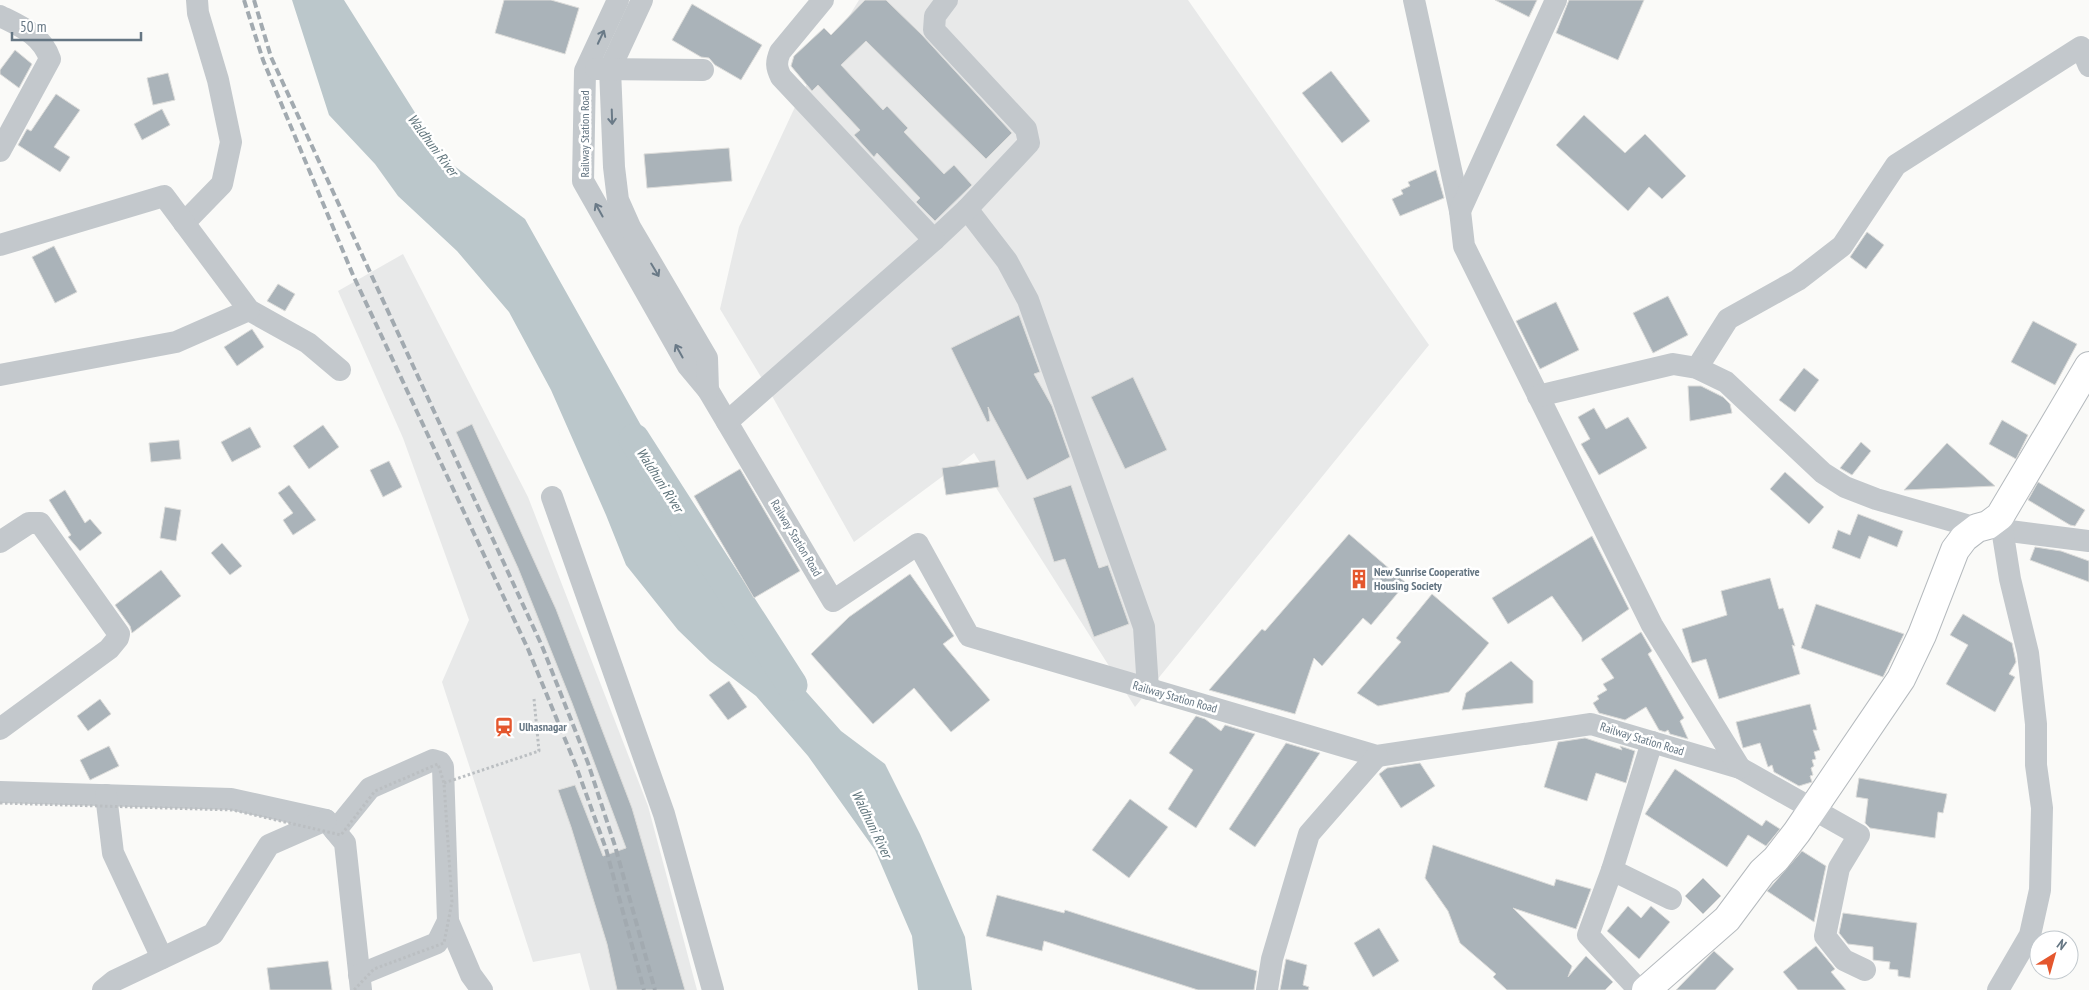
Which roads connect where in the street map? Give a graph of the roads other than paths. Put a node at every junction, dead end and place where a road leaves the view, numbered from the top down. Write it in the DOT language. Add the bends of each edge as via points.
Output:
graph roads {
  1 [pos="197,0"];
  2 [pos="618,0"];
  3 [pos="642,0"];
  4 [pos="823,0"];
  5 [pos="947,0"];
  6 [pos="1414,0"];
  7 [pos="1556,0"];
  8 [pos="0,16"];
  9 [pos="2089,66"];
  10 [pos="586,68"];
  11 [pos="610,69"];
  12 [pos="703,70"];
  13 [pos="0,151"];
  14 [pos="967,209"];
  15 [pos="1460,211"];
  16 [pos="184,223"];
  17 [pos="934,240"];
  18 [pos="0,245"];
  19 [pos="249,310"];
  20 [pos="2089,366"];
  21 [pos="1697,368"];
  22 [pos="340,370"];
  23 [pos="0,375"];
  24 [pos="708,390"];
  25 [pos="1538,396"];
  26 [pos="727,422"];
  27 [pos="552,497"];
  28 [pos="1993,524"];
  29 [pos="2089,541"];
  30 [pos="0,542"];
  31 [pos="1148,689"];
  32 [pos="0,729"];
  33 [pos="1652,742"];
  34 [pos="1377,756"];
  35 [pos="1740,768"];
  36 [pos="0,792"];
  37 [pos="106,795"];
  38 [pos="1813,810"];
  39 [pos="331,826"];
  40 [pos="1612,870"];
  41 [pos="1671,899"];
  42 [pos="448,921"];
  43 [pos="162,958"];
  44 [pos="1865,970"];
  45 [pos="358,985"];
  46 [pos="103,990"];
  47 [pos="482,990"];
  48 [pos="713,990"];
  49 [pos="1266,990"];
  50 [pos="1639,990"];
  51 [pos="1646,990"];
  52 [pos="1998,990"];
  1 -- 16 [label="street" via="231,142 222,184"];
  10 -- 2 [label="street, Railway Station Road, one-way"];
  3 -- 11 [label="street, Railway Station Road"];
  4 -- 17 [label="street" via="780,52 776,60 781,77"];
  5 -- 14 [label="street" via="936,16 934,30 1026,129 1029,137 1025,149"];
  6 -- 15 [label="street"];
  7 -- 15 [label="street"];
  8 -- 13 [label="street" via="33,33 46,46 50,60"];
  9 -- 21 [label="street" via="2081,47 1896,165 1842,246 1798,280 1728,319"];
  10 -- 11 [label="street"];
  24 -- 10 [label="street, Railway Station Road, one-way" via="688,366 583,181"];
  11 -- 12 [label="street"];
  11 -- 24 [label="street, Railway Station Road, one-way" via="618,200 630,227 707,358"];
  14 -- 17 [label="street"];
  14 -- 31 [label="street" via="1007,261 1028,300 1144,627"];
  15 -- 25 [label="street" via="1464,246"];
  16 -- 18 [label="street" via="164,196"];
  16 -- 19 [label="street"];
  17 -- 26 [label="street"];
  19 -- 22 [label="street" via="308,343"];
  19 -- 23 [label="street" via="176,342"];
  20 -- 28 [label="main road"];
  21 -- 25 [label="street" via="1673,364"];
  21 -- 28 [label="street" via="1726,382 1823,474 1846,487 1876,499"];
  24 -- 26 [label="street, Railway Station Road"];
  25 -- 35 [label="street" via="1652,625"];
  26 -- 31 [label="street, Railway Station Road" via="833,601 918,544 970,636"];
  27 -- 48 [label="street" via="664,814"];
  28 -- 29 [label="street"];
  28 -- 38 [label="main road" via="1964,538 1955,550 1901,679"];
  28 -- 52 [label="street" via="2028,653 2042,808 2040,890 2030,935"];
  30 -- 32 [label="street" via="29,523 40,523 119,634 109,649"];
  31 -- 34 [label="street, Railway Station Road"];
  33 -- 34 [label="street, Railway Station Road" via="1591,724"];
  33 -- 35 [label="street, Railway Station Road"];
  33 -- 40 [label="street"];
  34 -- 49 [label="street" via="1308,834"];
  35 -- 38 [label="street, Railway Station Road"];
  36 -- 37 [label="street"];
  37 -- 39 [label="street" via="231,799"];
  37 -- 43 [label="street" via="113,853"];
  38 -- 44 [label="street, Railway Station Road" via="1859,835 1839,868 1825,936 1844,960"];
  38 -- 51 [label="main road" via="1727,919"];
  39 -- 42 [label="street" via="370,788 433,760 440,762 443,767"];
  39 -- 43 [label="street" via="269,845 214,934"];
  39 -- 45 [label="street" via="345,843"];
  40 -- 41 [label="street"];
  40 -- 50 [label="street" via="1588,935"];
  42 -- 45 [label="street" via="437,943"];
  42 -- 47 [label="street" via="471,975"];
  43 -- 46 [label="street" via="114,981"];
}
